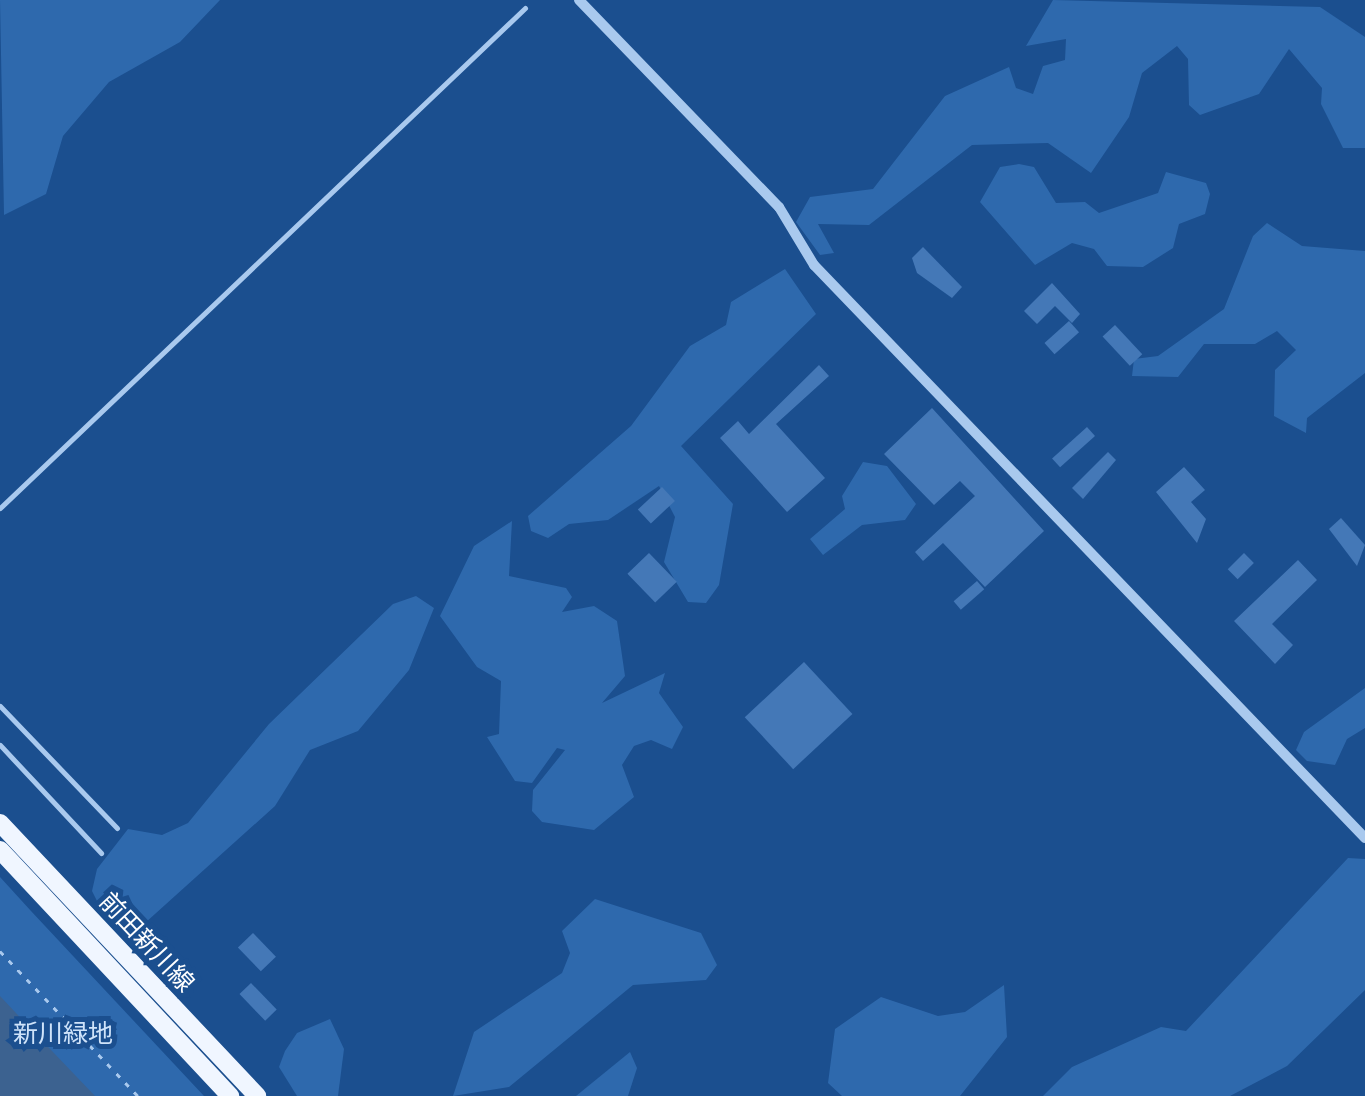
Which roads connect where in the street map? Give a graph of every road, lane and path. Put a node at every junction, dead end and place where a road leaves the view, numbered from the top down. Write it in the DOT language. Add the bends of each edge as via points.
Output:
graph roads {
  1 [pos="579,0"];
  2 [pos="525,8"];
  3 [pos="0,508"];
  4 [pos="0,706"];
  5 [pos="0,745"];
  6 [pos="0,823"];
  7 [pos="116,828"];
  8 [pos="1365,838"];
  9 [pos="0,850"];
  10 [pos="101,854"];
  11 [pos="0,951"];
  12 [pos="138,1096"];
  13 [pos="230,1096"];
  14 [pos="257,1096"];
  1 -- 8 [label="street" via="780,207 814,264"];
  2 -- 3 [label="lane"];
  4 -- 7 [label="lane"];
  5 -- 10 [label="lane"];
  6 -- 14 [label="main road, 前田新川線"];
  9 -- 13 [label="main road, 前田新川線"];
  11 -- 12 [label="path"];
}
